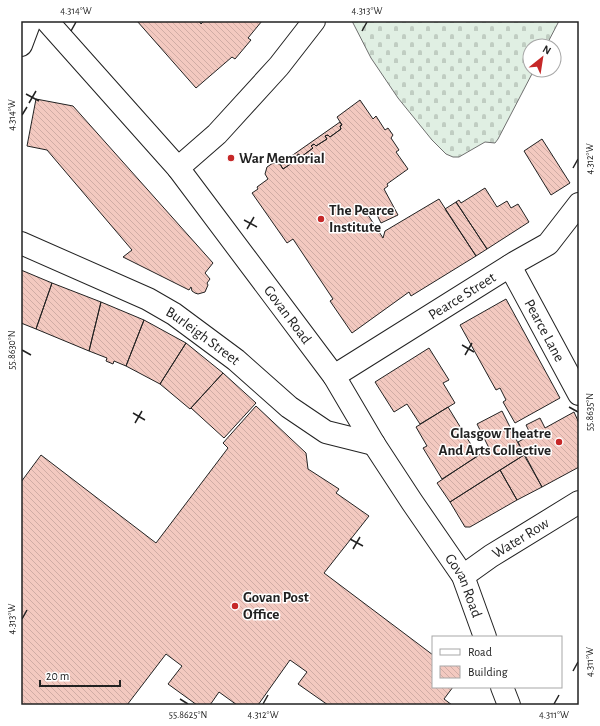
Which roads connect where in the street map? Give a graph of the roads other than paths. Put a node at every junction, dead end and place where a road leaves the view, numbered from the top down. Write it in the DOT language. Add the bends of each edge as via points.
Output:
graph roads {
  1 [pos="30,21"];
  2 [pos="47,21"];
  3 [pos="314,21"];
  4 [pos="21,45"];
  5 [pos="178,168"];
  6 [pos="579,204"];
  7 [pos="21,243"];
  8 [pos="510,266"];
  9 [pos="334,376"];
  10 [pos="579,394"];
  11 [pos="374,444"];
  12 [pos="579,502"];
  13 [pos="463,576"];
  14 [pos="485,636"];
  15 [pos="502,688"];
  16 [pos="509,705"];
  1 -- 4 [label="street"];
  2 -- 5 [label="street, Govan Road"];
  3 -- 5 [label="street" via="279,66 222,128"];
  5 -- 9 [label="street, Govan Road"];
  6 -- 8 [label="street, Pearce Street" via="548,244"];
  7 -- 11 [label="street, Burleigh Street" via="148,299 174,314 236,360 289,407 326,432"];
  8 -- 9 [label="street, Pearce Street"];
  8 -- 10 [label="street, Pearce Lane"];
  9 -- 11 [label="street, Govan Road"];
  11 -- 13 [label="street, Govan Road"];
  12 -- 13 [label="street, Water Row"];
  13 -- 14 [label="street, Govan Road"];
  15 -- 16 [label="street"];
}
